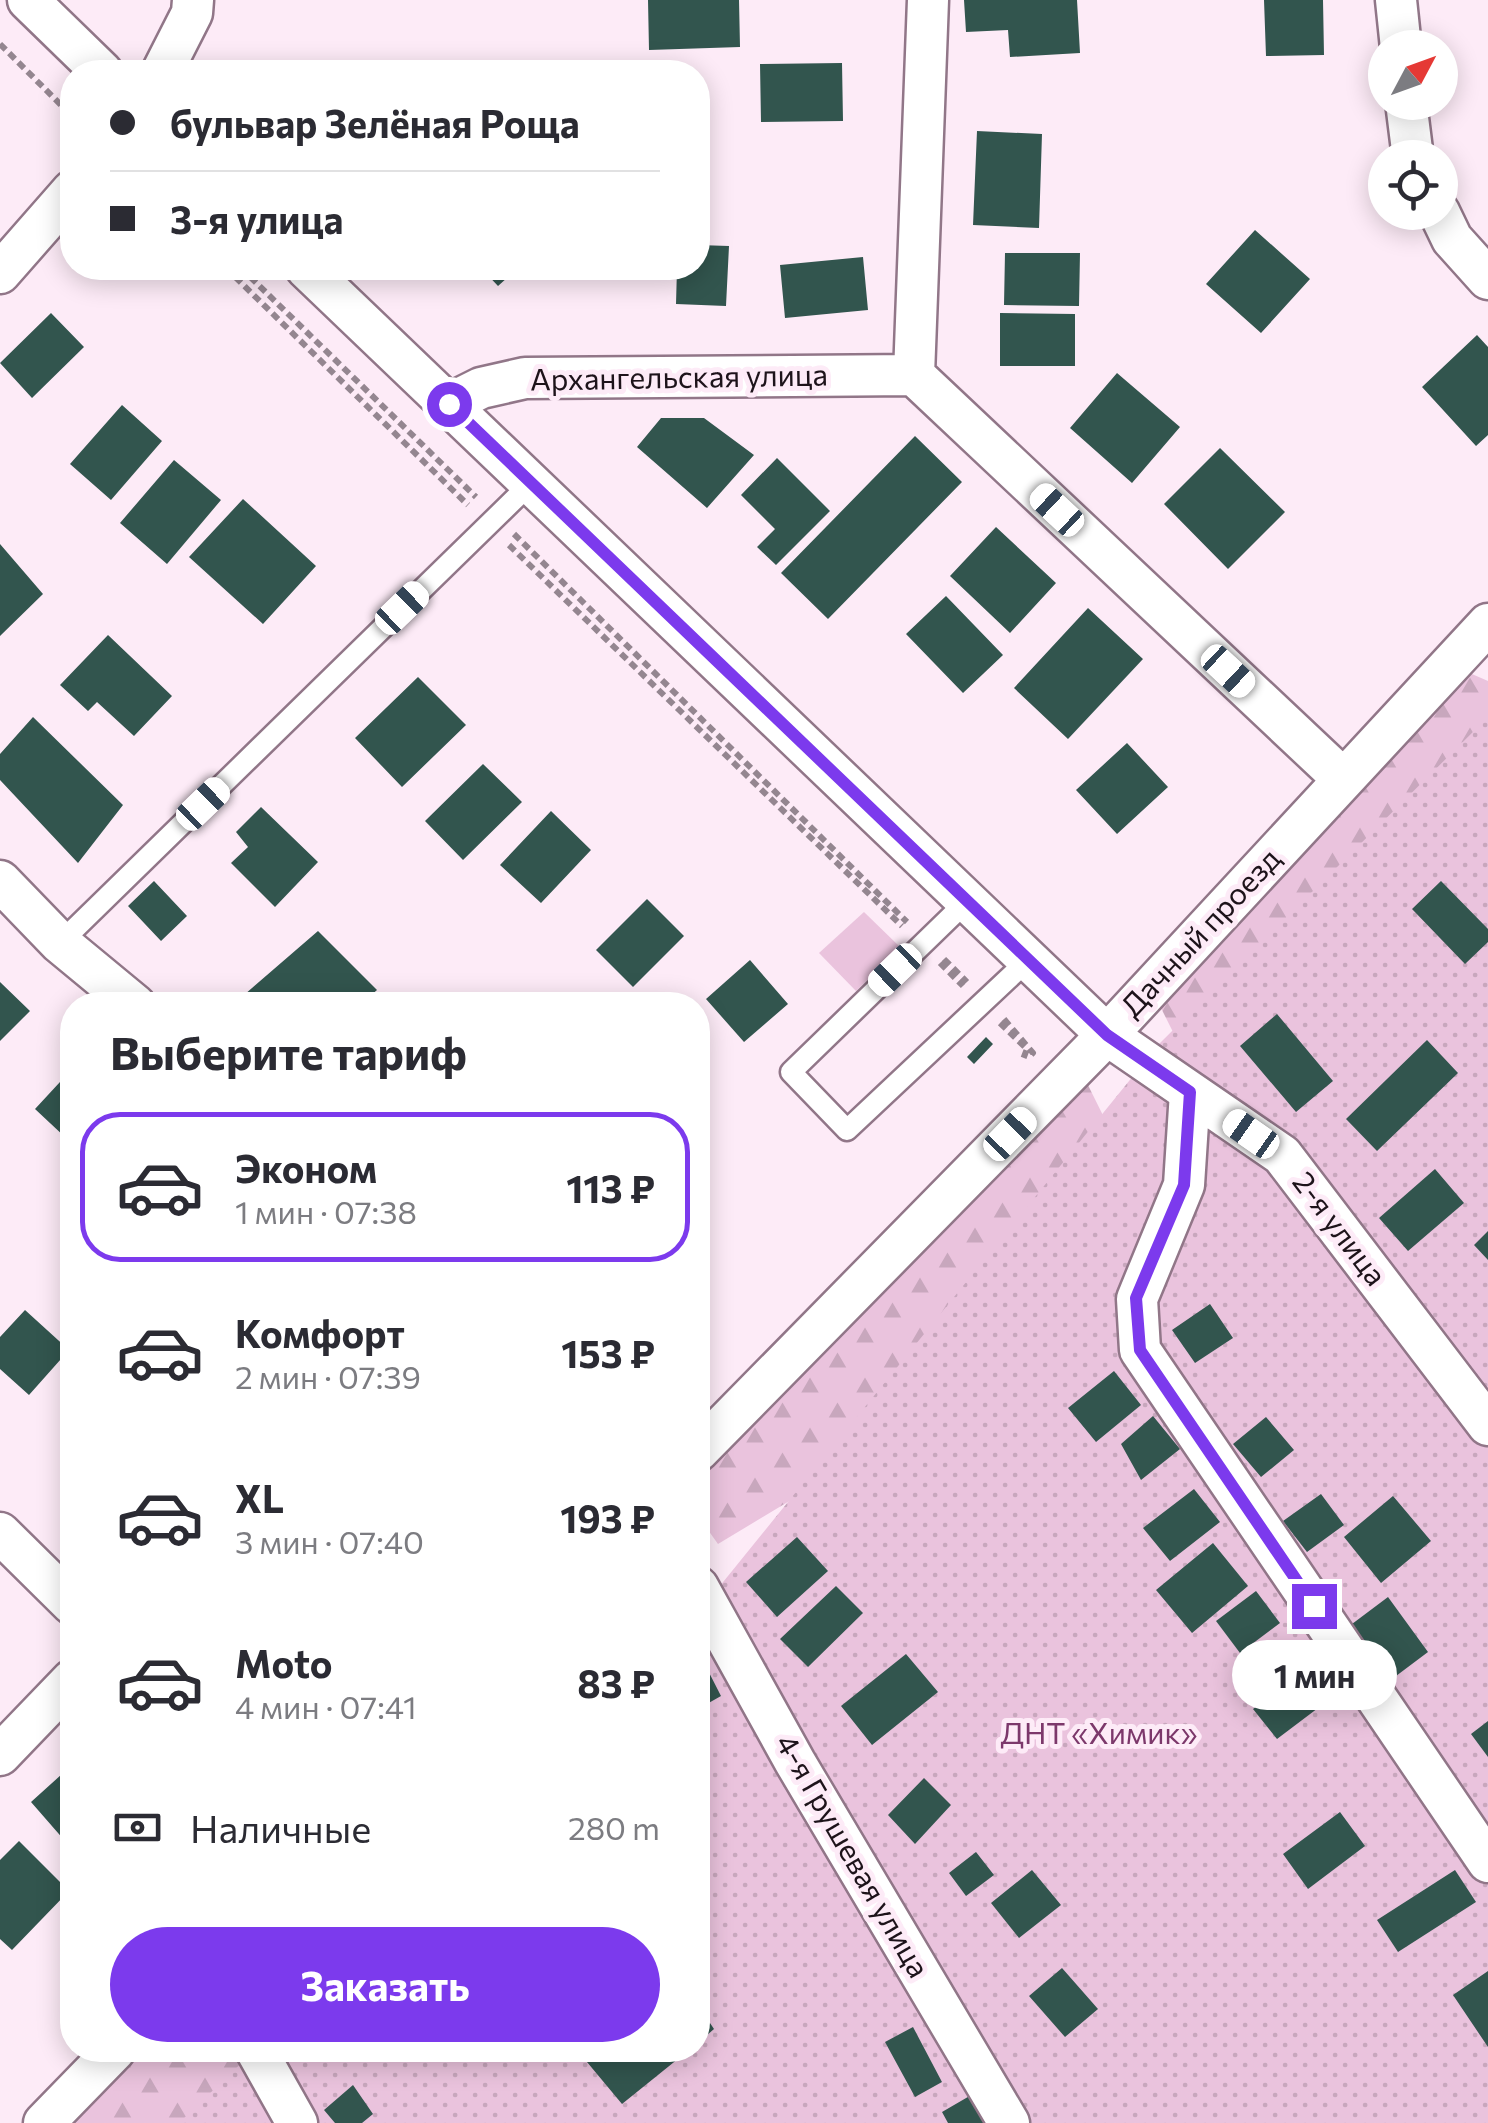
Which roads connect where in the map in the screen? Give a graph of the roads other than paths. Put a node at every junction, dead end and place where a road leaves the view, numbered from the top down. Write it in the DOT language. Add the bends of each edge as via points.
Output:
graph roads {
  1 [pos="28,0"];
  2 [pos="193,0"];
  3 [pos="928,0"];
  4 [pos="1396,0"];
  5 [pos="1398,30"];
  6 [pos="90,60"];
  7 [pos="168,60"];
  8 [pos="60,205"];
  9 [pos="1448,230"];
  10 [pos="0,274"];
  11 [pos="1488,279"];
  12 [pos="319,280"];
  13 [pos="914,375"];
  14 [pos="449,404"];
  15 [pos="530,484"];
  16 [pos="1484,637"];
  17 [pos="1342,779"];
  18 [pos="0,881"];
  19 [pos="966,902"];
  20 [pos="60,943"];
  21 [pos="1027,961"];
  22 [pos="119,992"];
  23 [pos="1107,1035"];
  24 [pos="1190,1092"];
  25 [pos="1488,1425"];
  26 [pos="710,1439"];
  27 [pos="0,1533"];
  28 [pos="60,1592"];
  29 [pos="710,1608"];
  30 [pos="60,1692"];
  31 [pos="0,1754"];
  32 [pos="1488,1862"];
  33 [pos="104,2062"];
  34 [pos="263,2062"];
  35 [pos="44,2123"];
  36 [pos="296,2123"];
  37 [pos="1009,2123"];
  1 -- 6 [label="street"];
  2 -- 7 [label="street"];
  3 -- 13 [label="street"];
  4 -- 5 [label="street"];
  8 -- 10 [label="street"];
  9 -- 11 [label="street"];
  12 -- 14 [label="street, 2-я улица"];
  13 -- 14 [label="street, Архангельская улица" via="525,378"];
  13 -- 17 [label="street"];
  14 -- 15 [label="street, 2-я улица"];
  15 -- 19 [label="street, 2-я улица"];
  15 -- 20 [label="lane"];
  16 -- 17 [label="street, Дачный проезд"];
  17 -- 23 [label="street, Дачный проезд"];
  18 -- 20 [label="street"];
  19 -- 21 [label="street, 2-я улица"];
  19 -- 21 [label="lane" via="791,1072 847,1130"];
  20 -- 22 [label="street"];
  21 -- 23 [label="street, 2-я улица"];
  23 -- 24 [label="street, 2-я улица"];
  23 -- 26 [label="street, Дачный проезд"];
  24 -- 25 [label="street, 2-я улица" via="1282,1155"];
  24 -- 32 [label="street" via="1184,1185 1136,1298 1140,1350"];
  27 -- 28 [label="street"];
  29 -- 37 [label="street, 4-я Грушевая улица"];
  30 -- 31 [label="street"];
  33 -- 35 [label="street"];
  34 -- 36 [label="street"];
}
